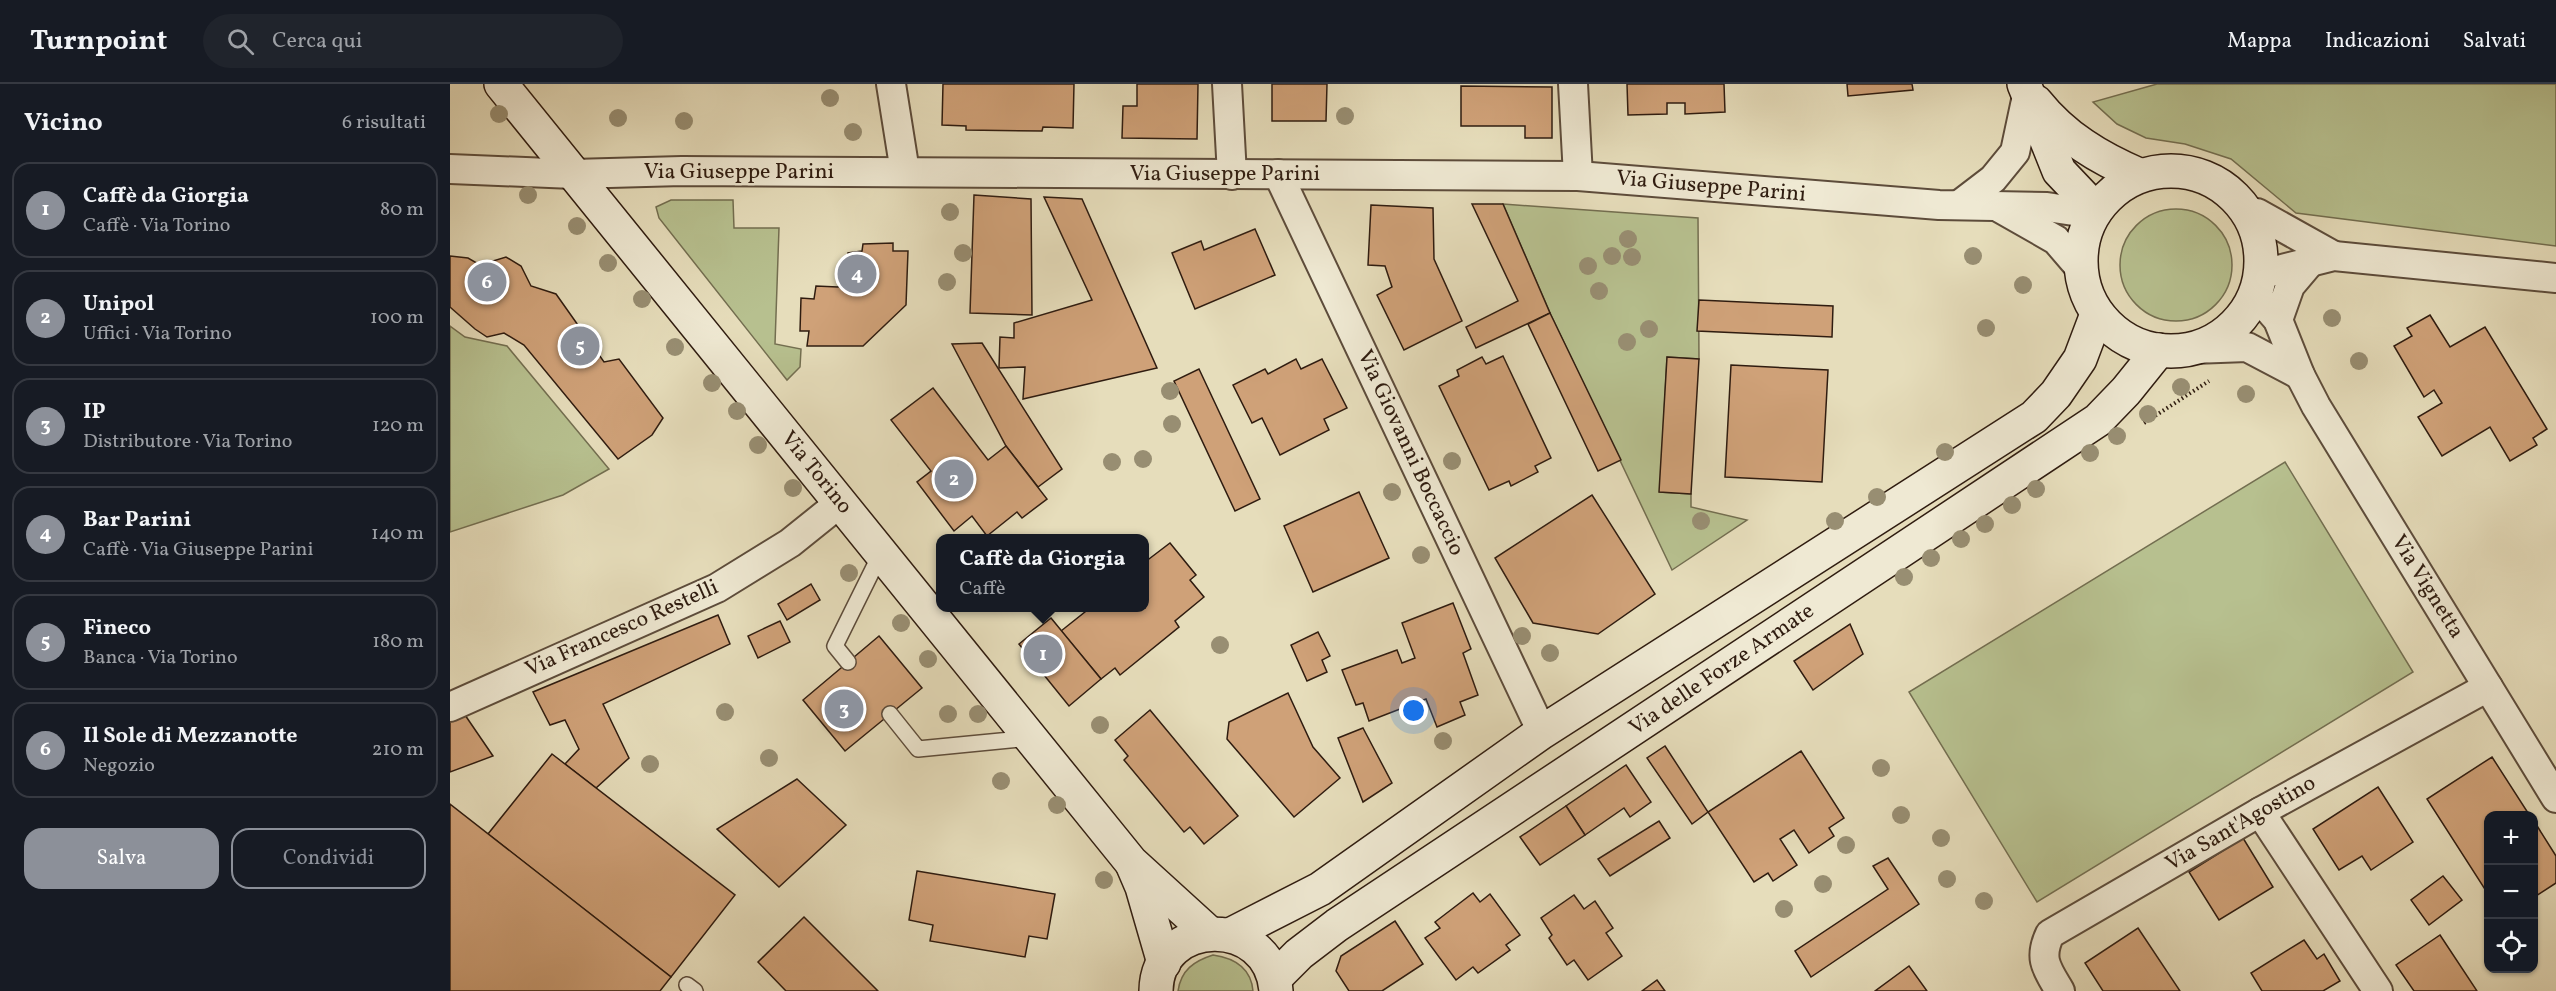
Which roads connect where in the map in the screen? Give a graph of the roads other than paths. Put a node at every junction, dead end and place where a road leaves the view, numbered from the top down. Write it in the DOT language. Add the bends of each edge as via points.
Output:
graph roads {
  1 [pos="501,84"];
  2 [pos="891,84"];
  3 [pos="1227,84"];
  4 [pos="1573,84"];
  5 [pos="2026,88"];
  6 [pos="450,169"];
  7 [pos="905,172"];
  8 [pos="573,174"];
  9 [pos="1278,174"];
  10 [pos="1232,175"];
  11 [pos="2139,175"];
  12 [pos="1578,176"];
  13 [pos="1959,205"];
  14 [pos="2000,208"];
  15 [pos="2094,212"];
  16 [pos="2250,213"];
  17 [pos="2323,258"];
  18 [pos="2080,268"];
  19 [pos="2556,278"];
  20 [pos="2259,285"];
  21 [pos="2097,314"];
  22 [pos="2278,320"];
  23 [pos="2193,349"];
  24 [pos="2159,350"];
  25 [pos="2300,375"];
  26 [pos="847,509"];
  27 [pos="880,553"];
  28 [pos="848,662"];
  29 [pos="2488,687"];
  30 [pos="450,707"];
  31 [pos="890,714"];
  32 [pos="1542,732"];
  33 [pos="1030,738"];
  34 [pos="2556,798"];
  35 [pos="2260,812"];
  36 [pos="1131,862"];
  37 [pos="1220,934"];
  38 [pos="1155,982"];
  39 [pos="1275,985"];
  40 [pos="2060,991"];
  41 [pos="2378,991"];
  1 -- 8 [label="street, Via Torino"];
  2 -- 7 [label="street"];
  3 -- 10 [label="street"];
  4 -- 12 [label="street"];
  5 -- 11 [label="street" via="2053,123 2076,141 2104,160"];
  5 -- 13 [label="street" via="2015,152 1993,179"];
  5 -- 15 [label="street" via="2059,171"];
  6 -- 8 [label="street, Via Giuseppe Parini"];
  7 -- 8 [label="street, Via Giuseppe Parini"];
  7 -- 10 [label="street, Via Giuseppe Parini"];
  8 -- 26 [label="street, Via Torino"];
  9 -- 10 [label="street, Via Giuseppe Parini"];
  9 -- 12 [label="street, Via Giuseppe Parini"];
  9 -- 32 [label="street, Via Giovanni Boccaccio"];
  11 -- 15 [label="street" via="2115,189"];
  11 -- 16 [label="street" via="2179,170 2210,178 2229,189"];
  12 -- 13 [label="street, Via Giuseppe Parini"];
  13 -- 14 [label="street, Via Giuseppe Parini"];
  14 -- 15 [label="street, Via Giuseppe Parini"];
  14 -- 18 [label="street, Via Giuseppe Parini" via="2056,240"];
  15 -- 18 [label="street" via="2085,230"];
  16 -- 17 [label="street" via="2257,213"];
  16 -- 20 [label="street" via="2261,242"];
  17 -- 19 [label="street"];
  17 -- 20 [label="street"];
  17 -- 22 [label="street" via="2290,286"];
  18 -- 21 [label="street"];
  20 -- 22 [label="street, Via Vignetta"];
  20 -- 23 [label="street" via="2232,329"];
  21 -- 24 [label="street" via="2120,336"];
  21 -- 32 [label="street, Via delle Forze Armate" via="2080,359 2034,417"];
  22 -- 25 [label="street, Via Vignetta"];
  23 -- 24 [label="street"];
  23 -- 25 [label="street" via="2247,347"];
  24 -- 39 [label="street, Via delle Forze Armate" via="2098,420 1337,925 1299,954"];
  25 -- 29 [label="street, Via Vignetta"];
  26 -- 27 [label="street, Via Torino"];
  26 -- 30 [label="street, Via Francesco Restelli" via="717,588"];
  27 -- 28 [label="lane" via="835,646"];
  27 -- 33 [label="street, Via Torino"];
  29 -- 34 [label="street, Via Vignetta"];
  29 -- 35 [label="street, Via Sant'Agostino"];
  31 -- 33 [label="lane" via="918,749"];
  32 -- 37 [label="street, Via delle Forze Armate" via="1320,889"];
  33 -- 36 [label="street, Via Torino"];
  35 -- 40 [label="street, Via Sant'Agostino" via="2050,934 2043,948 2046,968"];
  35 -- 41 [label="street"];
  36 -- 37 [label="street, Via Torino"];
  36 -- 38 [label="street, Via Torino" via="1142,887"];
  37 -- 38 [label="street, Via delle Forze Armate" via="1191,939 1175,948"];
  37 -- 39 [label="street, Via Torino" via="1250,943 1265,958"];
}
